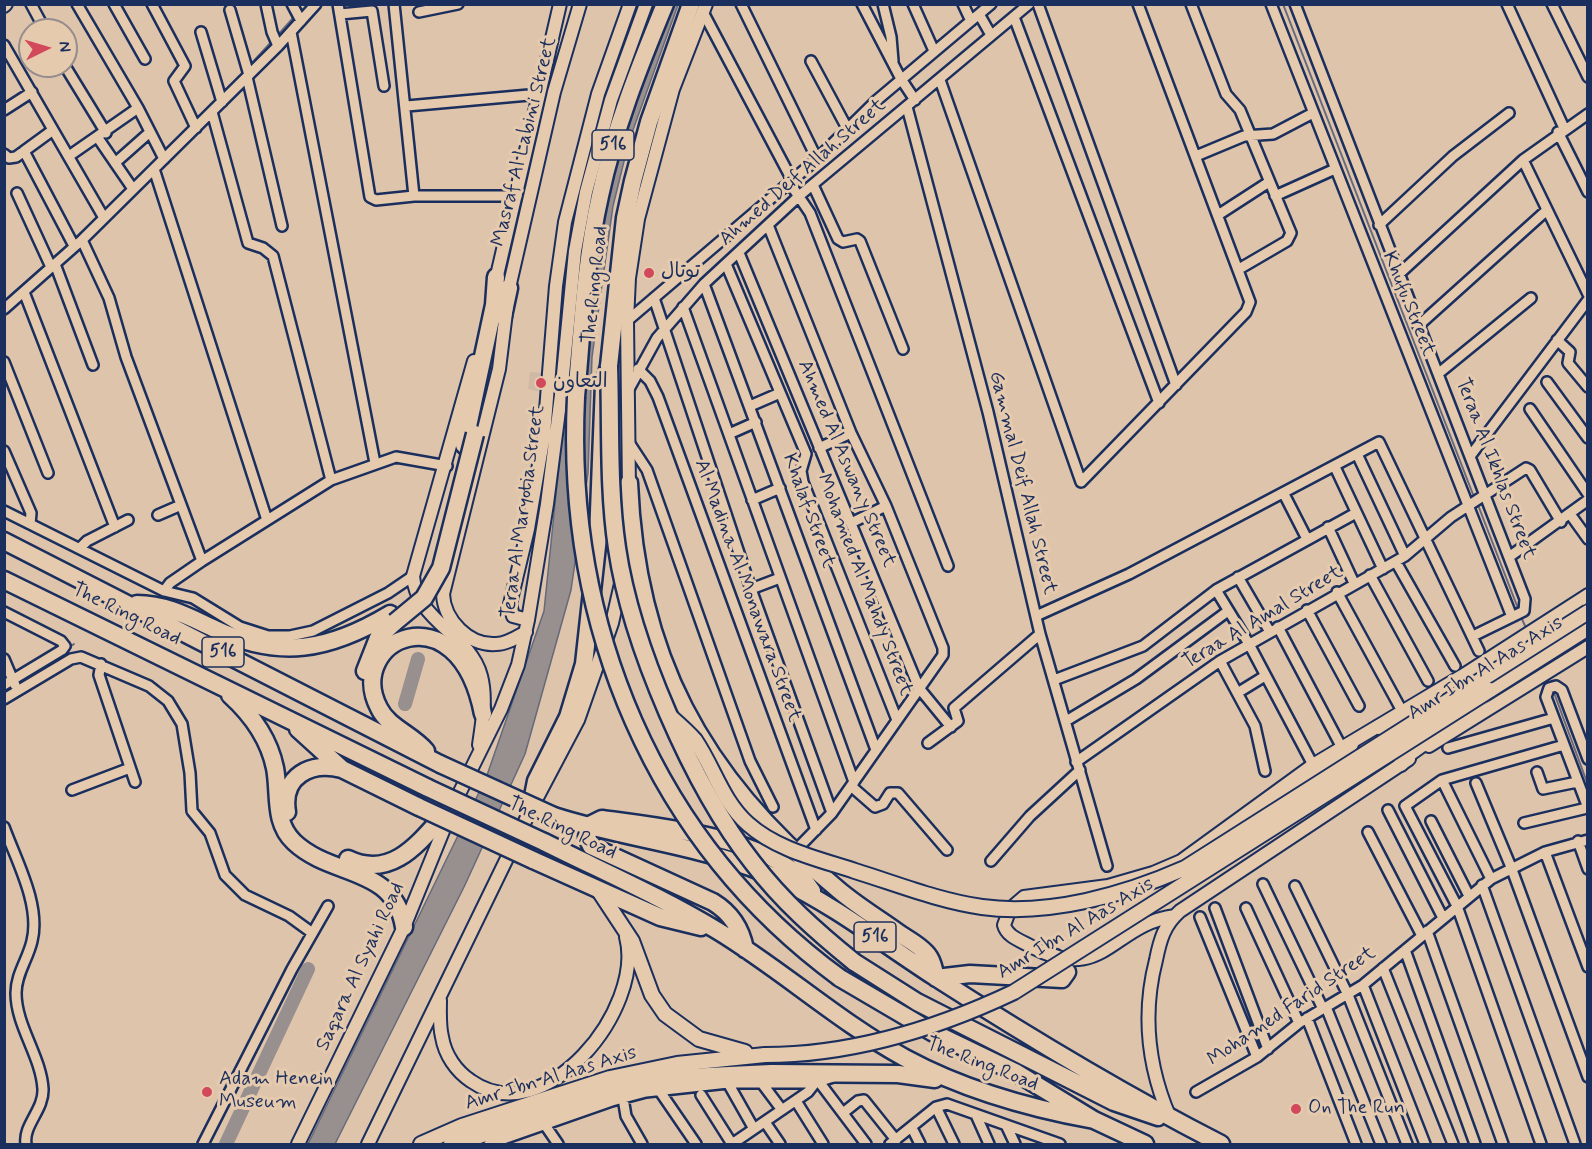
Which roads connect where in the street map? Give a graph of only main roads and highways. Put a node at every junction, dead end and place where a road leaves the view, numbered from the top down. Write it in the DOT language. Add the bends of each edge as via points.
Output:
graph roads {
  1 [pos="560,4"];
  2 [pos="580,4"];
  3 [pos="630,4"];
  4 [pos="646,4"];
  5 [pos="665,4"];
  6 [pos="700,7"];
  7 [pos="604,72"];
  8 [pos="619,77"];
  9 [pos="503,283"];
  10 [pos="609,366"];
  11 [pos="556,377"];
  12 [pos="555,394"];
  13 [pos="629,483"];
  14 [pos="4,541"];
  15 [pos="413,576"];
  16 [pos="4,580"];
  17 [pos="444,587"];
  18 [pos="1587,595"];
  19 [pos="129,604"];
  20 [pos="1587,612"];
  21 [pos="393,618"];
  22 [pos="527,626"];
  23 [pos="1587,628"];
  24 [pos="1587,646"];
  25 [pos="213,681"];
  26 [pos="1488,684"];
  27 [pos="380,712"];
  28 [pos="483,714"];
  29 [pos="286,718"];
  30 [pos="672,718"];
  31 [pos="1379,727"];
  32 [pos="1347,746"];
  33 [pos="477,757"];
  34 [pos="436,762"];
  35 [pos="1401,764"];
  36 [pos="342,769"];
  37 [pos="453,804"];
  38 [pos="530,811"];
  39 [pos="1256,824"];
  40 [pos="589,828"];
  41 [pos="599,891"];
  42 [pos="1175,916"];
  43 [pos="620,922"];
  44 [pos="404,927"];
  45 [pos="717,930"];
  46 [pos="745,949"];
  47 [pos="1055,958"];
  48 [pos="936,978"];
  49 [pos="439,997"];
  50 [pos="765,1055"];
  51 [pos="958,1083"];
  52 [pos="1170,1118"];
  53 [pos="1094,1120"];
  54 [pos="298,1144"];
  55 [pos="368,1144"];
  56 [pos="421,1144"];
  57 [pos="452,1144"];
  58 [pos="1145,1144"];
  59 [pos="1221,1144"];
  1 -- 9 [label="main road, Masraf Al Labini Street" via="517,196"];
  2 -- 9 [label="main road, Masraf Al Labini Street"];
  3 -- 7 [label="main road"];
  4 -- 8 [label="main road, Teraa Al Maryotia Street"];
  5 -- 53 [label="highway, The Ring Road / 516, bridge" via="624,110 600,195 591,244 576,397 574,464 588,574 607,648 631,716 686,821 758,908 788,937 840,978 932,1032 1052,1092"];
  6 -- 10 [label="highway, The Ring Road / 516" via="649,122 633,182 625,218"];
  6 -- 13 [label="main road" via="645,185 632,255 627,321"];
  7 -- 8 [label="main road"];
  7 -- 11 [label="main road" via="561,242 556,286"];
  8 -- 11 [label="main road, Teraa Al Maryotia Street" via="593,161 574,251"];
  9 -- 15 [label="main road"];
  9 -- 17 [label="main road" via="499,369"];
  9 -- 21 [label="highway, bridge" via="441,568 424,598"];
  10 -- 30 [label="highway, The Ring Road / 516, bridge" via="618,556 635,627"];
  10 -- 38 [label="highway, bridge" via="603,398 598,537 580,682 561,734 536,781"];
  11 -- 12 [label="main road, Teraa Al Maryotia Street"];
  12 -- 22 [label="main road, Teraa Al Maryotia Street"];
  12 -- 22 [label="main road" via="510,608 513,616"];
  13 -- 38 [label="main road" via="624,565 607,639 571,735"];
  13 -- 48 [label="highway" via="636,570 652,632 668,675 702,740 722,770 794,852 835,888 926,953"];
  14 -- 19 [label="highway, The Ring Road / 516"];
  15 -- 17 [label="main road" via="424,588"];
  15 -- 28 [label="main road" via="422,605 475,661 483,685"];
  16 -- 25 [label="highway, The Ring Road / 516"];
  17 -- 22 [label="main road" via="443,602 448,615 471,638 496,644 507,642"];
  18 -- 31 [label="main road"];
  19 -- 21 [label="highway" via="171,609 238,640 279,648 331,642"];
  19 -- 34 [label="highway, The Ring Road / 516"];
  20 -- 26 [label="main road, Amr Ibn Al Aas Axis, bridge"];
  21 -- 27 [label="highway" via="378,638 364,674 367,693"];
  22 -- 33 [label="main road, Teraa Al Maryotia Street" via="507,695"];
  23 -- 26 [label="main road, Amr Ibn Al Aas Axis"];
  24 -- 35 [label="main road"];
  25 -- 29 [label="highway, The Ring Road / 516"];
  25 -- 44 [label="highway" via="246,711 264,737 275,768 281,820 287,833 309,852 384,888 398,904"];
  26 -- 31 [label="main road" via="1471,679"];
  26 -- 35 [label="main road" via="1470,710"];
  26 -- 39 [label="main road, Amr Ibn Al Aas Axis, bridge"];
  26 -- 50 [label="main road, Amr Ibn Al Aas Axis, bridge" via="1014,992 977,1009 867,1045"];
  27 -- 28 [label="highway" via="372,685 377,664 394,643 408,637 424,637 445,644 464,662 477,687"];
  27 -- 34 [label="highway" via="416,740"];
  28 -- 33 [label="main road"];
  29 -- 36 [label="highway"];
  29 -- 45 [label="highway, The Ring Road / 516, bridge"];
  30 -- 39 [label="main road, Amr Ibn Al Aas Axis, bridge" via="694,739 731,806 764,837 824,861 968,904 1030,908 1129,890 1185,868"];
  30 -- 52 [label="highway, The Ring Road / 516, bridge" via="720,813 752,863 802,917 854,962 917,1002 1114,1102 1141,1113"];
  31 -- 32 [label="main road"];
  32 -- 39 [label="main road, bridge" via="1342,756 1271,805"];
  32 -- 47 [label="main road" via="1313,765 1198,850 1169,866 1108,886 1030,895 1019,900 1004,922 1006,931"];
  33 -- 37 [label="main road, Teraa Al Maryotia Street"];
  34 -- 40 [label="highway, The Ring Road / 516, bridge"];
  35 -- 42 [label="main road"];
  36 -- 37 [label="highway" via="319,766 302,773 290,786 286,810 296,831 306,839 359,864 377,866 403,856"];
  36 -- 41 [label="highway, bridge"];
  37 -- 44 [label="main road, Saqara Al Syahi Road"];
  38 -- 49 [label="main road"];
  40 -- 46 [label="highway" via="587,841 591,846 719,906 738,928"];
  40 -- 48 [label="highway, The Ring Road / 516" via="740,863 780,879"];
  41 -- 43 [label="main road"];
  41 -- 45 [label="highway" via="668,920"];
  42 -- 47 [label="main road" via="1144,924 1087,959"];
  42 -- 52 [label="main road" via="1161,938 1151,977 1148,1011 1151,1058"];
  43 -- 49 [label="main road" via="629,952 622,998 586,1054 542,1085 498,1093 466,1077 445,1048"];
  43 -- 50 [label="main road" via="632,941 652,995 665,1014 699,1039"];
  44 -- 54 [label="main road, Saqara Al Syahi Road"];
  45 -- 46 [label="highway, The Ring Road / 516"];
  46 -- 51 [label="highway, The Ring Road / 516" via="887,1047"];
  47 -- 48 [label="highway" via="1067,972 1062,979 970,974"];
  48 -- 52 [label="highway, The Ring Road / 516"];
  49 -- 55 [label="main road"];
  50 -- 56 [label="main road, Amr Ibn Al Aas Axis" via="677,1064 610,1078 462,1126"];
  51 -- 53 [label="highway, The Ring Road / 516" via="1034,1108"];
  51 -- 57 [label="highway" via="898,1074 714,1074 651,1081 609,1091"];
  52 -- 59 [label="highway, The Ring Road / 516"];
  53 -- 58 [label="highway, The Ring Road / 516"];
}
